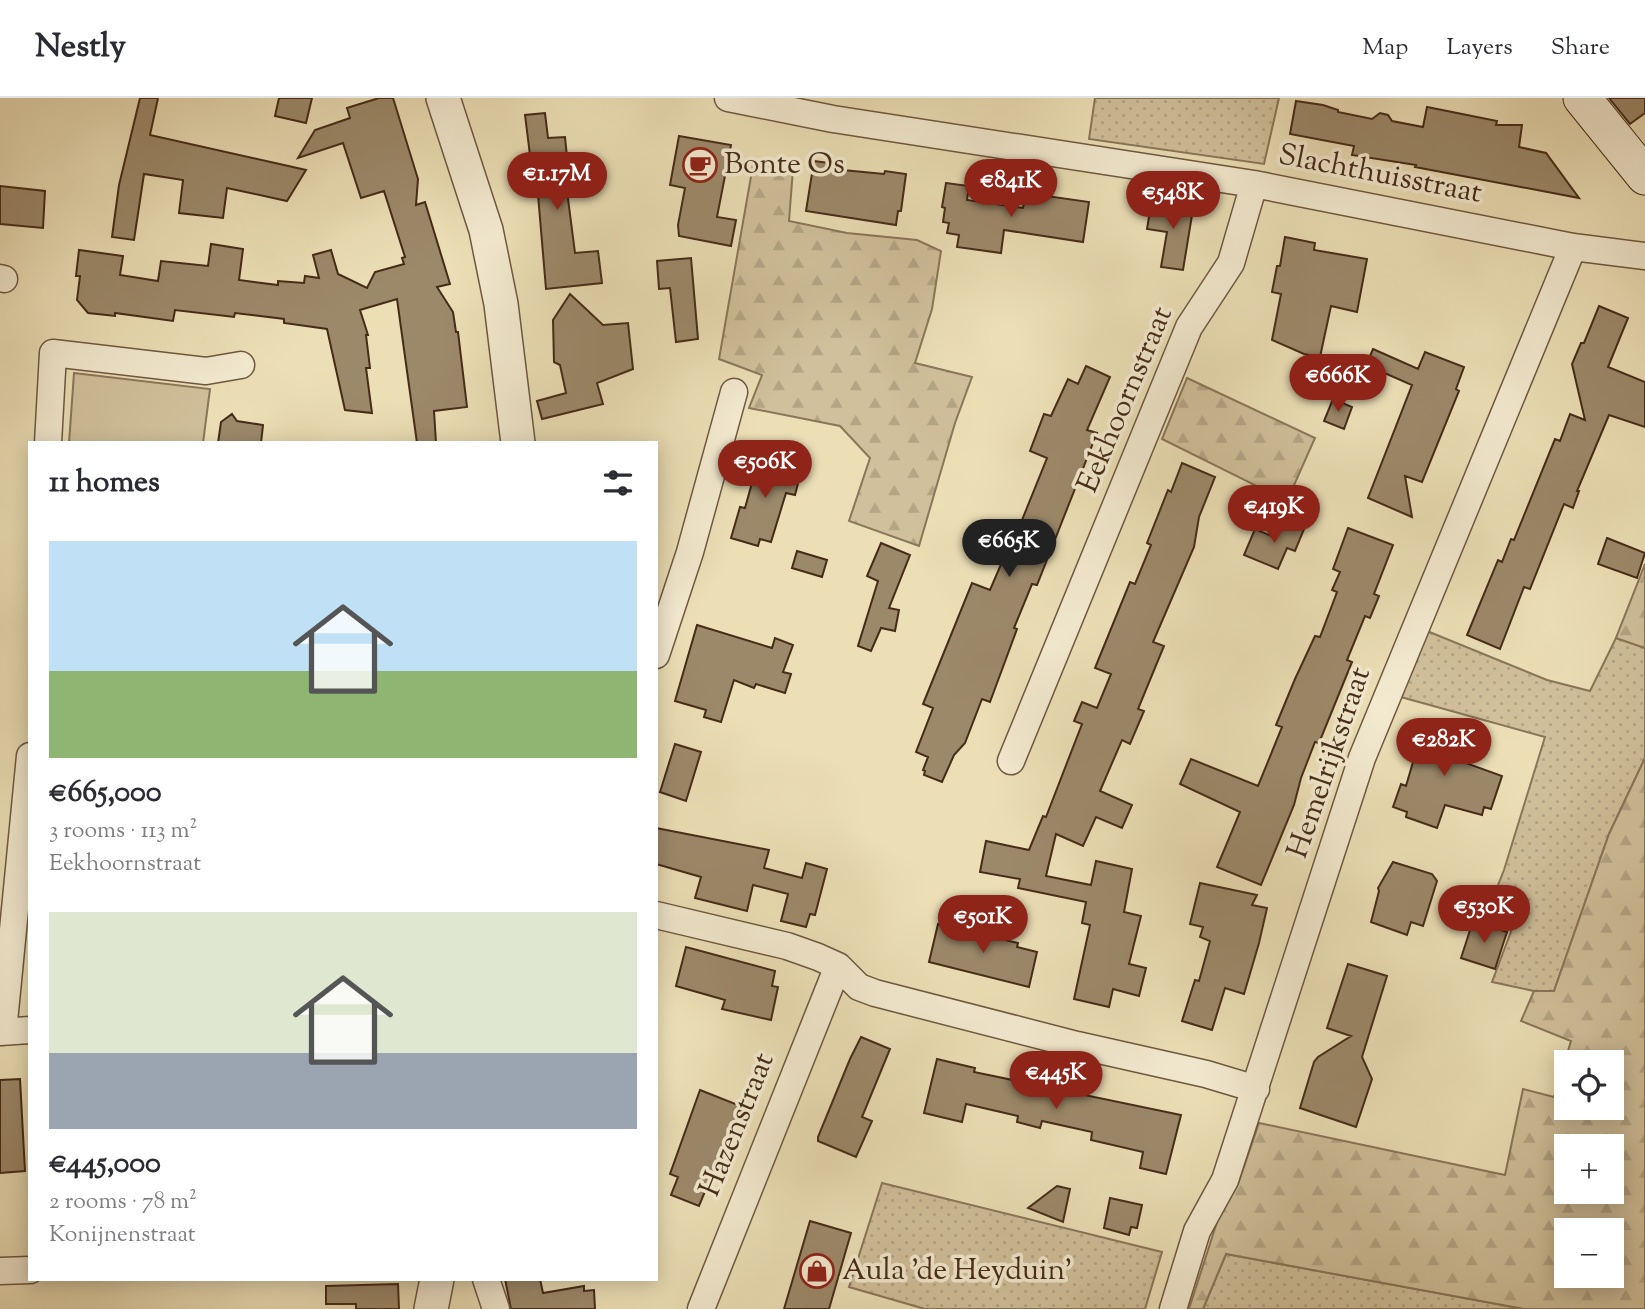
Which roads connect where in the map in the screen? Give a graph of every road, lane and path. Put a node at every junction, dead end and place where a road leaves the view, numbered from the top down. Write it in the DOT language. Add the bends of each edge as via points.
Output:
graph roads {
  1 [pos="443,98"];
  2 [pos="729,98"];
  3 [pos="1582,98"];
  4 [pos="1640,162"];
  5 [pos="1254,184"];
  6 [pos="1573,247"];
  7 [pos="1645,256"];
  8 [pos="241,365"];
  9 [pos="734,393"];
  10 [pos="48,441"];
  11 [pos="518,441"];
  12 [pos="658,649"];
  13 [pos="1011,761"];
  14 [pos="28,776"];
  15 [pos="658,915"];
  16 [pos="838,966"];
  17 [pos="28,1030"];
  18 [pos="2,1032"];
  19 [pos="1256,1089"];
  20 [pos="28,1270"];
  21 [pos="0,1271"];
  22 [pos="437,1281"];
  23 [pos="487,1281"];
  24 [pos="431,1309"];
  25 [pos="496,1309"];
  26 [pos="701,1309"];
  27 [pos="1173,1309"];
  1 -- 11 [label="street" via="486,230 501,304"];
  2 -- 5 [label="street, Slachthuisstraat" via="833,119"];
  3 -- 4 [label="main road"];
  5 -- 6 [label="street, Slachthuisstraat"];
  5 -- 13 [label="street, Eekhoornstraat" via="1231,262 1189,327"];
  6 -- 7 [label="street, Slachthuisstraat"];
  6 -- 19 [label="street, Hemelrijkstraat" via="1362,758"];
  8 -- 10 [label="street" via="206,371 53,353"];
  9 -- 12 [label="street"];
  14 -- 18 [label="street"];
  15 -- 16 [label="street" via="787,946"];
  16 -- 19 [label="street" via="859,987 875,993"];
  16 -- 26 [label="street, Hazenstraat"];
  17 -- 18 [label="street"];
  19 -- 27 [label="street, Hemelrijkstraat" via="1226,1180 1198,1231"];
  20 -- 21 [label="street"];
  22 -- 24 [label="street"];
  23 -- 25 [label="street"];
}
